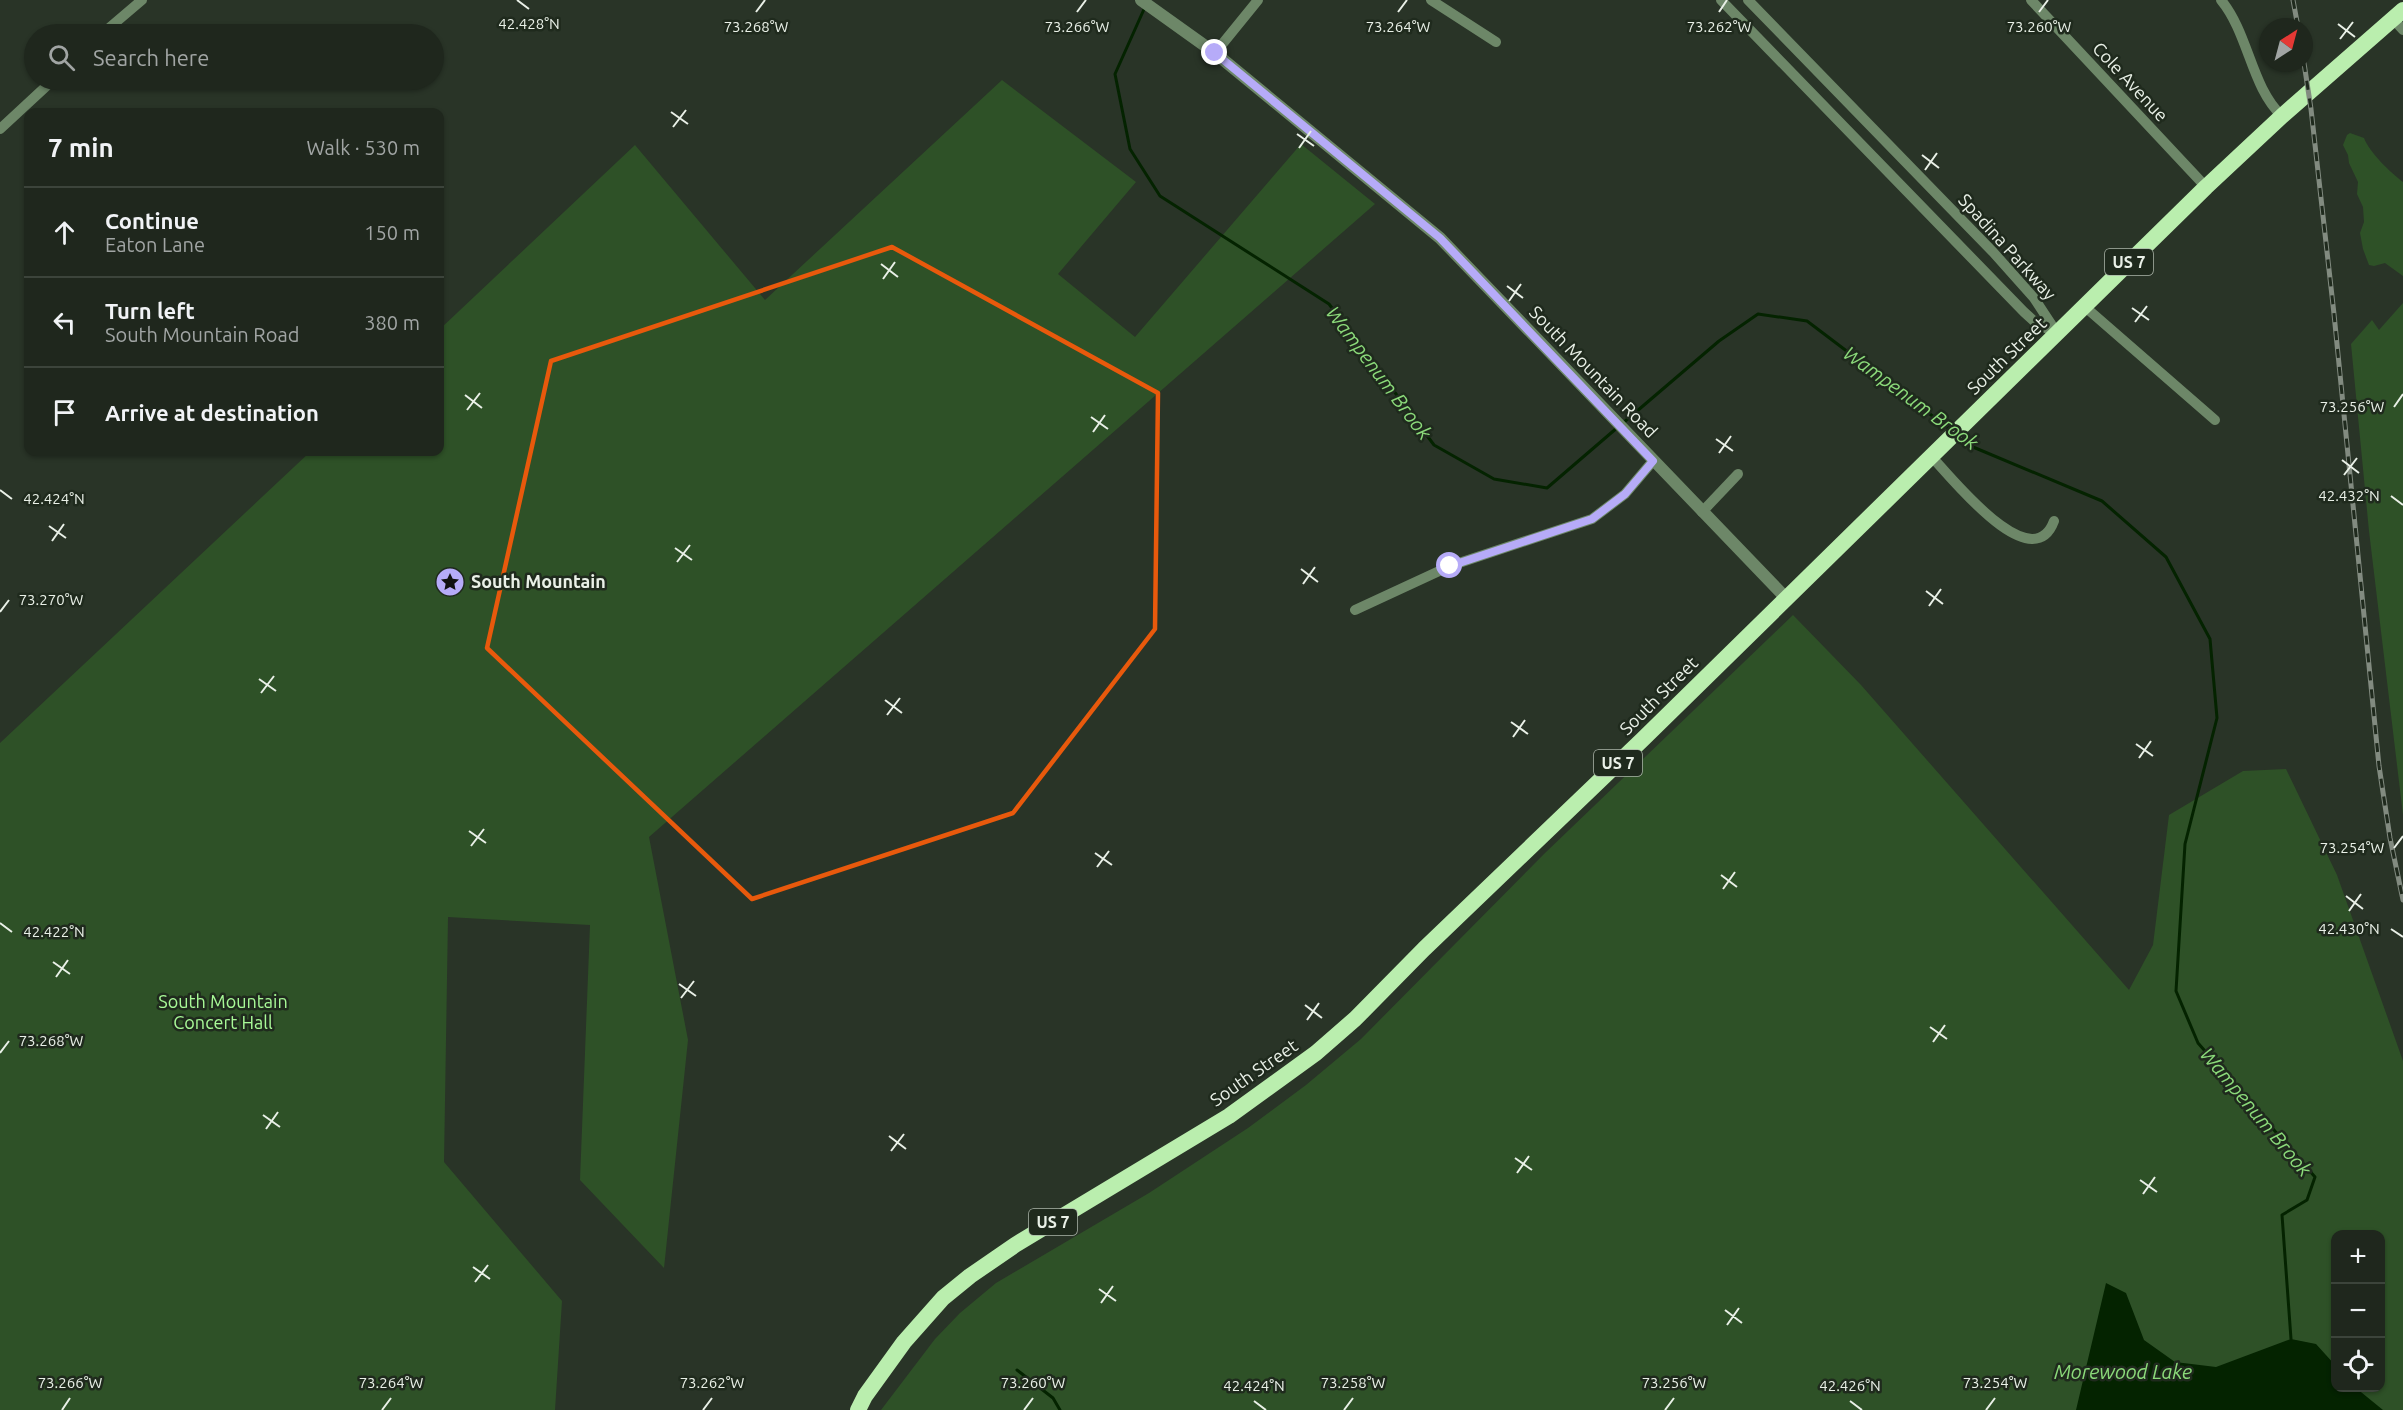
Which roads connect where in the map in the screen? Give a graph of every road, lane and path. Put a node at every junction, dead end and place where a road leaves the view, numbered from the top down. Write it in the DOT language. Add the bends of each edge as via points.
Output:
graph roads {
  1 [pos="142,0"];
  2 [pos="1141,0"];
  3 [pos="1258,0"];
  4 [pos="1431,0"];
  5 [pos="1721,0"];
  6 [pos="1748,0"];
  7 [pos="2031,0"];
  8 [pos="2221,0"];
  9 [pos="2400,20"];
  10 [pos="114,24"];
  11 [pos="1496,42"];
  12 [pos="1215,53"];
  13 [pos="1803,56"];
  14 [pos="1787,69"];
  15 [pos="42,90"];
  16 [pos="2282,116"];
  17 [pos="0,129"];
  18 [pos="1920,177"];
  19 [pos="2206,187"];
  20 [pos="1906,189"];
  21 [pos="2084,306"];
  22 [pos="2057,334"];
  23 [pos="2215,420"];
  24 [pos="1931,456"];
  25 [pos="1653,461"];
  26 [pos="1738,474"];
  27 [pos="1702,512"];
  28 [pos="2054,521"];
  29 [pos="1786,598"];
  30 [pos="1355,610"];
  31 [pos="858,1410"];
  1 -- 10 [label="street"];
  2 -- 12 [label="street, South Mountain Road"];
  3 -- 12 [label="street"];
  4 -- 11 [label="street"];
  5 -- 14 [label="street, Spadina Parkway"];
  6 -- 13 [label="street, Spadina Parkway"];
  7 -- 19 [label="street, Cole Avenue"];
  8 -- 16 [label="street" via="2237,23 2273,108"];
  9 -- 16 [label="highway, South Street / US 7"];
  12 -- 25 [label="street, South Mountain Road" via="1440,238"];
  13 -- 14 [label="street"];
  13 -- 18 [label="street, Spadina Parkway"];
  14 -- 20 [label="street, Spadina Parkway"];
  15 -- 17 [label="street"];
  16 -- 19 [label="highway, South Street / US 7"];
  18 -- 20 [label="street"];
  18 -- 22 [label="street, Spadina Parkway" via="2034,298"];
  19 -- 21 [label="highway, South Street / US 7"];
  20 -- 22 [label="street, Spadina Parkway" via="2030,317"];
  21 -- 22 [label="highway, South Street / US 7"];
  21 -- 23 [label="street"];
  22 -- 24 [label="highway, South Street / US 7"];
  24 -- 28 [label="street" via="1989,516 2010,532 2036,539 2046,535"];
  24 -- 29 [label="highway, South Street / US 7"];
  25 -- 27 [label="street, South Mountain Road"];
  25 -- 30 [label="street" via="1625,494 1592,519 1450,566"];
  26 -- 27 [label="street"];
  27 -- 29 [label="street, South Mountain Road"];
  29 -- 31 [label="highway, South Street / US 7" via="1347,1026 1229,1116 970,1276 943,1298 904,1342"];
}
